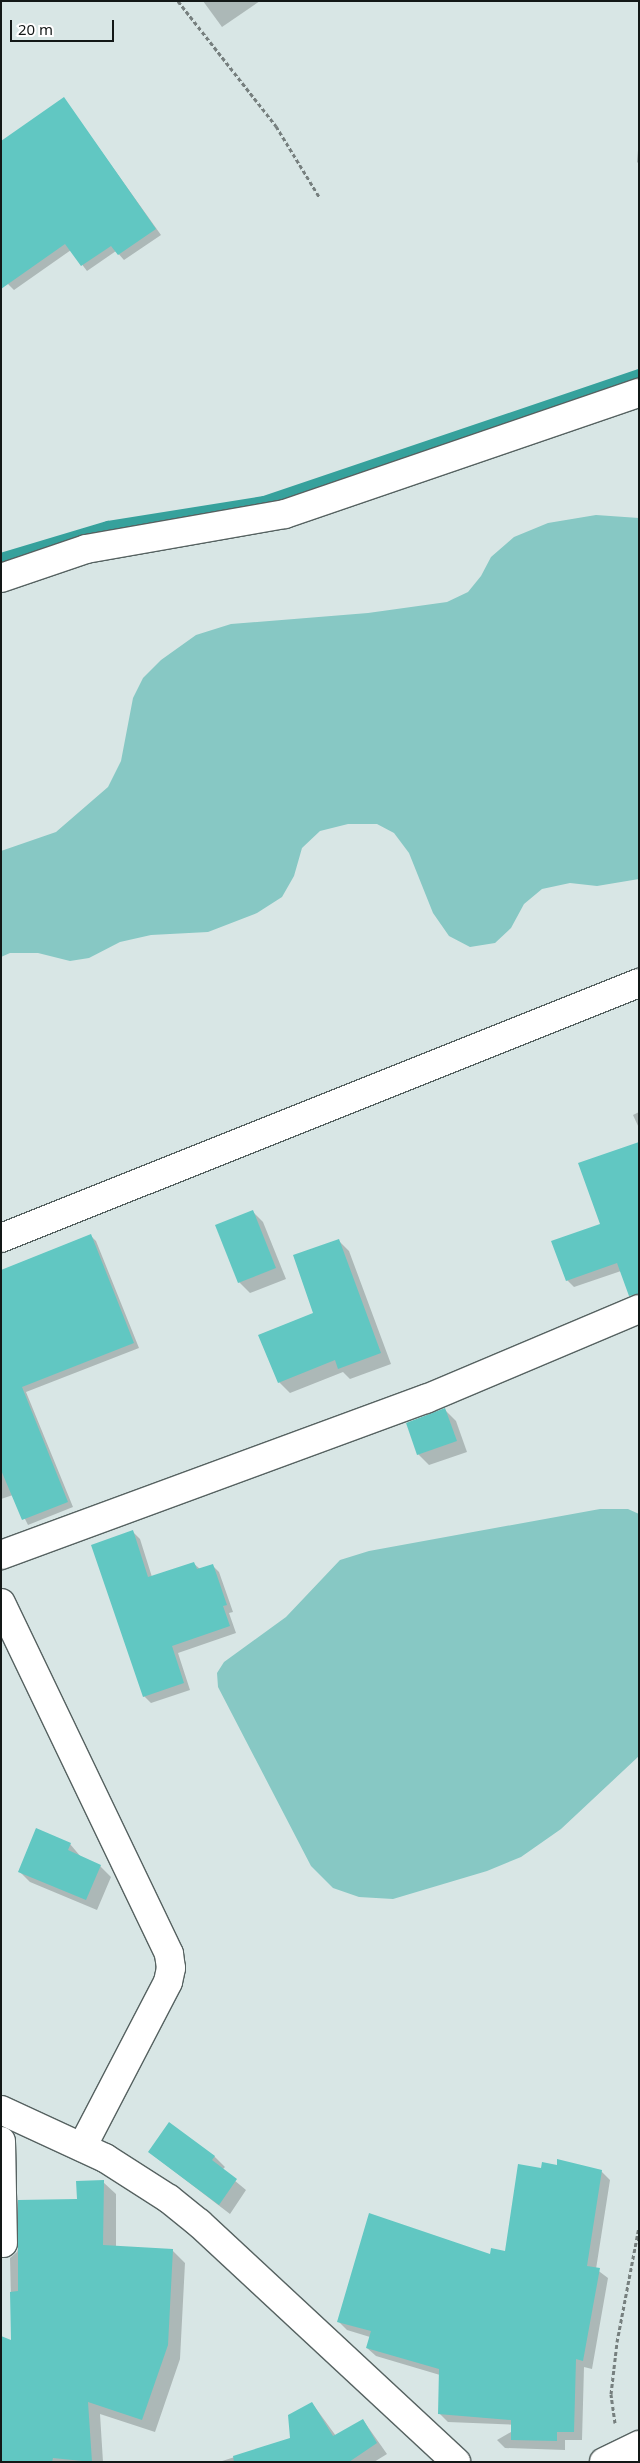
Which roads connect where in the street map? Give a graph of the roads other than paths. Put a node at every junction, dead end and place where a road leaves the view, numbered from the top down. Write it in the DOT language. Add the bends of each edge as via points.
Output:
graph roads {
  1 [pos="639,393"];
  2 [pos="1,578"];
  3 [pos="639,984"];
  4 [pos="1,1238"];
  5 [pos="639,1309"];
  6 [pos="1,1555"];
  7 [pos="1,1603"];
  8 [pos="1,2110"];
  9 [pos="1,2141"];
  10 [pos="82,2147"];
  11 [pos="3,2243"];
  12 [pos="634,2447"];
  13 [pos="456,2462"];
  14 [pos="604,2462"];
  1 -- 2 [label="street" via="285,514 86,549"];
  3 -- 4 [label="street"];
  5 -- 6 [label="street" via="426,1399"];
  7 -- 10 [label="street" via="168,1954 171,1968 168,1982"];
  8 -- 10 [label="street"];
  9 -- 11 [label="street"];
  10 -- 13 [label="street" via="138,2178 200,2223"];
  12 -- 14 [label="street"];
}
